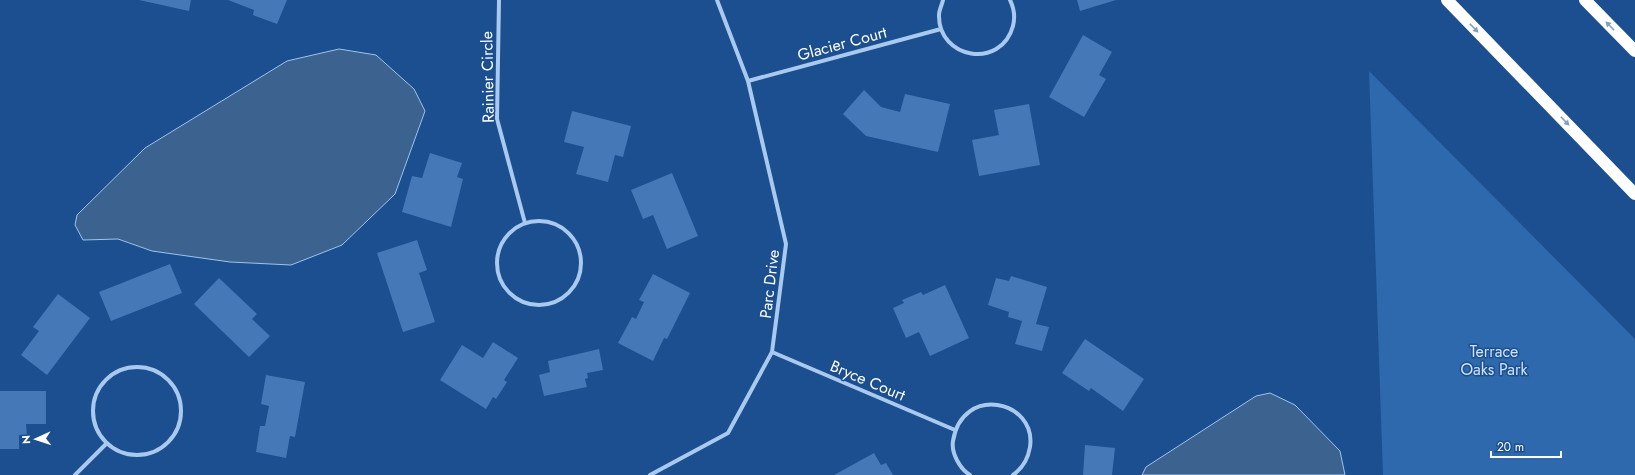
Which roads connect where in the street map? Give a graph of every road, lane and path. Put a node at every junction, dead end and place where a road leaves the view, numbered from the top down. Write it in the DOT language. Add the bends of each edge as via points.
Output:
graph roads {
  1 [pos="499,0"];
  2 [pos="717,0"];
  3 [pos="943,0"];
  4 [pos="1010,0"];
  5 [pos="1447,0"];
  6 [pos="1585,0"];
  7 [pos="941,29"];
  8 [pos="1635,51"];
  9 [pos="748,81"];
  10 [pos="1635,194"];
  11 [pos="525,223"];
  12 [pos="772,352"];
  13 [pos="955,430"];
  14 [pos="106,443"];
  15 [pos="75,475"];
  16 [pos="650,475"];
  17 [pos="970,475"];
  18 [pos="1013,475"];
  1 -- 11 [label="street, Rainier Circle" via="497,119"];
  2 -- 9 [label="street, Parc Drive"];
  3 -- 7 [label="street" via="939,14"];
  4 -- 7 [label="street" via="1015,20 1011,34 1002,46 989,53 974,55 960,51 948,42"];
  5 -- 10 [label="highway, one-way"];
  8 -- 6 [label="highway, one-way"];
  7 -- 9 [label="street, Glacier Court"];
  9 -- 12 [label="street, Parc Drive" via="786,244"];
  11 -- 11 [label="street" via="510,231 500,244 496,260 498,277 506,292 520,302 536,306 552,304 567,296 577,282 581,266 579,250 571,235 558,225 542,220"];
  12 -- 13 [label="street, Bryce Court"];
  12 -- 16 [label="street, Parc Drive" via="728,433"];
  13 -- 17 [label="street" via="952,445 956,460"];
  13 -- 18 [label="street" via="963,416 975,407 990,404 1005,406 1018,414 1027,426 1031,441 1029,456 1021,470"];
  14 -- 14 [label="street" via="122,453 138,455 156,451 170,441 178,426 181,409 177,392 167,378 152,369 135,366 118,370 104,380 95,395 92,413 96,429"];
  14 -- 15 [label="street"];
}
